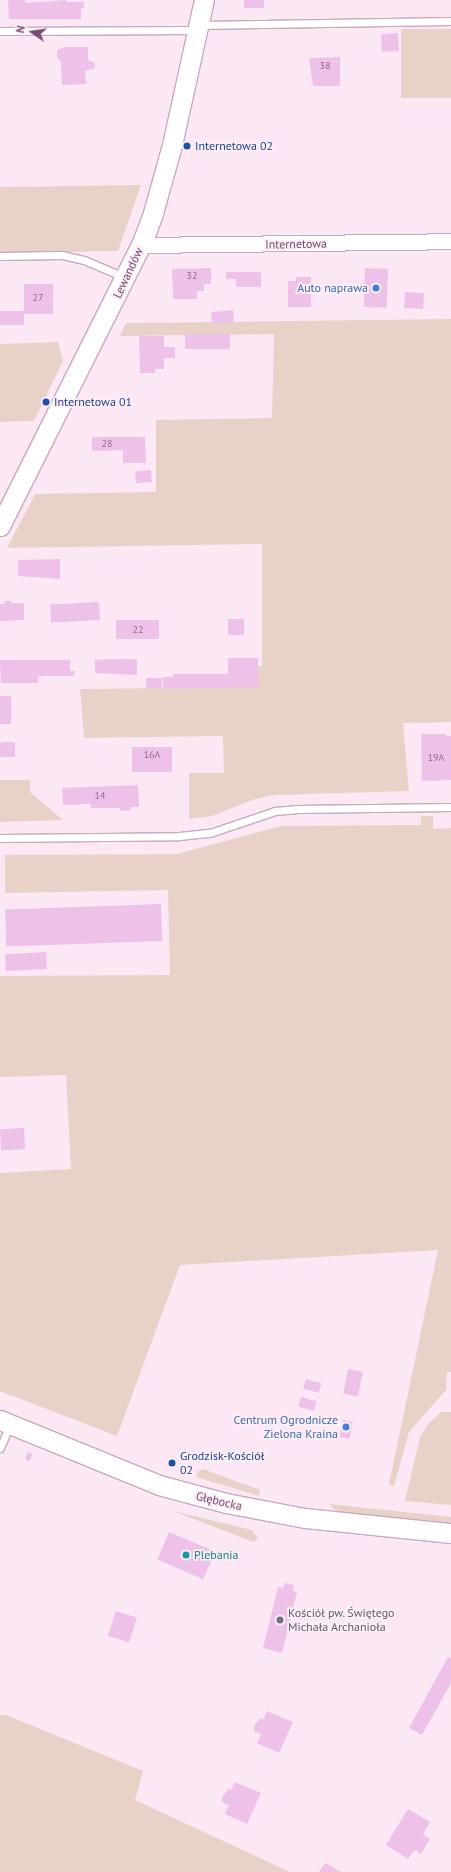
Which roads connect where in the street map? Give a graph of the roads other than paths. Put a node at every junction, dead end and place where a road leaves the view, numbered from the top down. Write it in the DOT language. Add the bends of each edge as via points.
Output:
graph roads {
  1 [pos="204,0"];
  2 [pos="451,21"];
  3 [pos="198,27"];
  4 [pos="0,31"];
  5 [pos="451,241"];
  6 [pos="141,245"];
  7 [pos="0,256"];
  8 [pos="126,278"];
  9 [pos="0,526"];
  10 [pos="451,806"];
  11 [pos="0,838"];
  12 [pos="5,1422"];
  13 [pos="0,1448"];
  14 [pos="451,1533"];
  1 -- 3 [label="street, Lewandów"];
  2 -- 3 [label="lane"];
  3 -- 4 [label="lane"];
  3 -- 6 [label="street, Lewandów" via="172,146"];
  5 -- 6 [label="street, Internetowa"];
  6 -- 8 [label="street, Lewandów"];
  7 -- 8 [label="lane" via="62,255 84,260"];
  8 -- 9 [label="street, Lewandów"];
  10 -- 11 [label="lane" via="275,811 210,833 179,836"];
  12 -- 13 [label="lane"];
  12 -- 14 [label="street, Głębocka" via="159,1485 226,1503 305,1518"];
}
